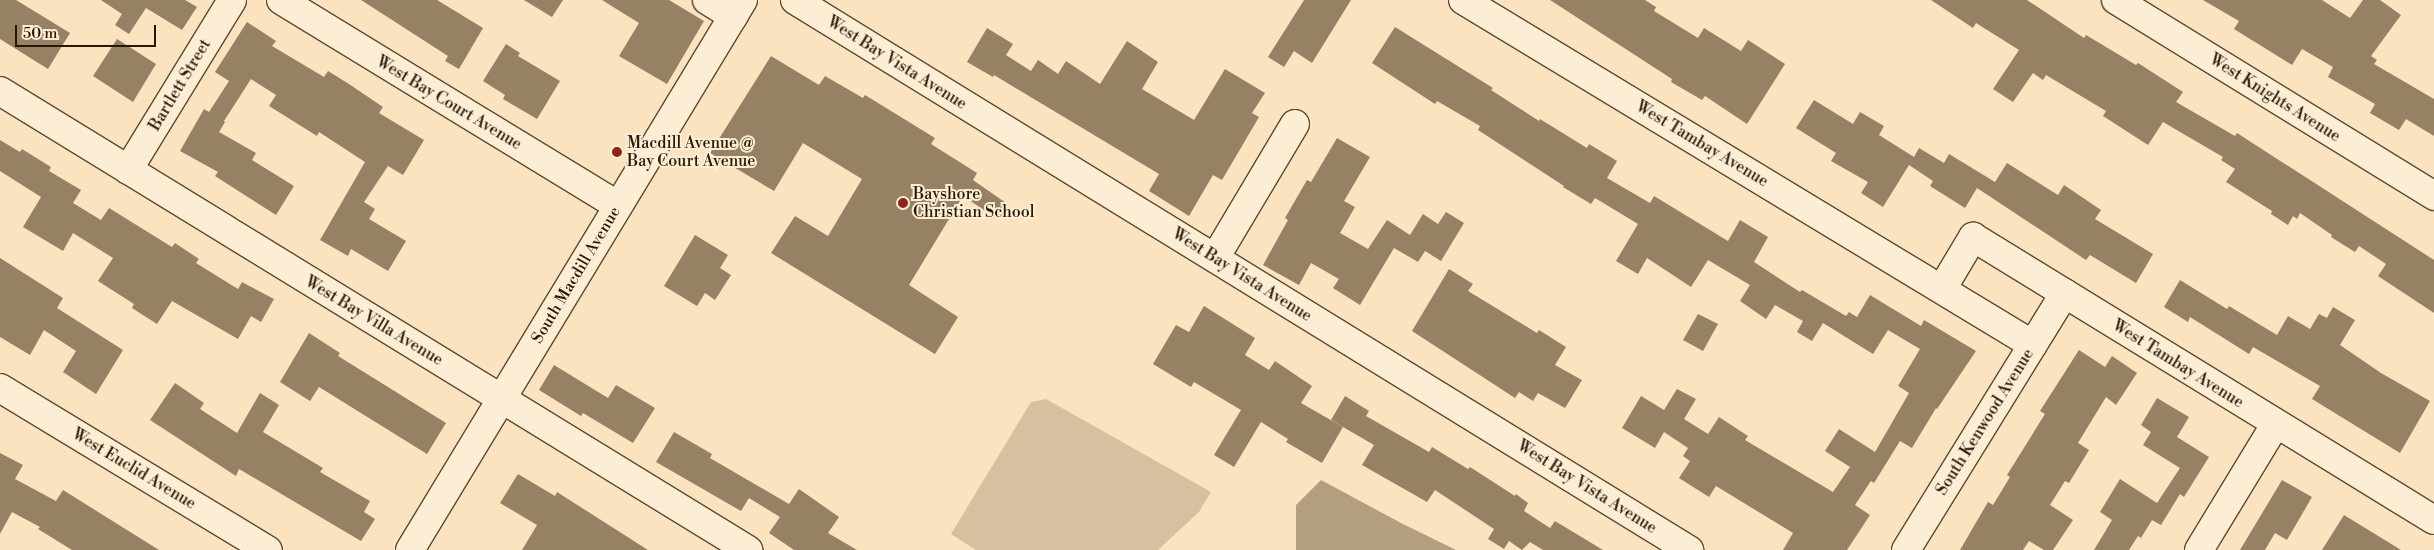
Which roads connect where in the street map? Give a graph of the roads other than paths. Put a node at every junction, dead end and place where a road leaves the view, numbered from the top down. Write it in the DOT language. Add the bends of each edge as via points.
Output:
graph roads {
  1 [pos="232,0"];
  2 [pos="281,0"];
  3 [pos="707,0"];
  4 [pos="796,0"];
  5 [pos="1463,0"];
  6 [pos="2116,0"];
  7 [pos="738,8"];
  8 [pos="0,91"];
  9 [pos="1295,124"];
  10 [pos="128,170"];
  11 [pos="2434,196"];
  12 [pos="618,206"];
  13 [pos="1214,258"];
  14 [pos="1942,289"];
  15 [pos="2065,293"];
  16 [pos="2032,345"];
  17 [pos="0,388"];
  18 [pos="500,398"];
  19 [pos="2276,425"];
  20 [pos="2434,520"];
  21 [pos="268,550"];
  22 [pos="410,550"];
  23 [pos="748,550"];
  24 [pos="1688,550"];
  25 [pos="1906,550"];
  26 [pos="2199,550"];
  1 -- 10 [label="street, Bartlett Street"];
  2 -- 12 [label="street, West Bay Court Avenue"];
  3 -- 7 [label="street"];
  4 -- 13 [label="street, West Bay Vista Avenue"];
  5 -- 14 [label="street, West Tambay Avenue"];
  6 -- 11 [label="street, West Knights Avenue"];
  7 -- 12 [label="street, South Macdill Avenue"];
  8 -- 10 [label="street, West Bay Villa Avenue"];
  9 -- 13 [label="street"];
  10 -- 18 [label="street, West Bay Villa Avenue"];
  12 -- 18 [label="street, South Macdill Avenue"];
  13 -- 24 [label="street, West Bay Vista Avenue"];
  14 -- 15 [label="street, West Tambay Avenue" via="1973,238"];
  14 -- 16 [label="street, West Tambay Avenue"];
  15 -- 16 [label="street, South Kenwood Avenue"];
  15 -- 19 [label="street, West Tambay Avenue"];
  16 -- 25 [label="street, South Kenwood Avenue"];
  17 -- 21 [label="street, West Euclid Avenue"];
  18 -- 22 [label="street, South Macdill Avenue"];
  18 -- 23 [label="street, West Bay Villa Avenue"];
  19 -- 20 [label="street, West Tambay Avenue"];
  19 -- 26 [label="street"];
}
